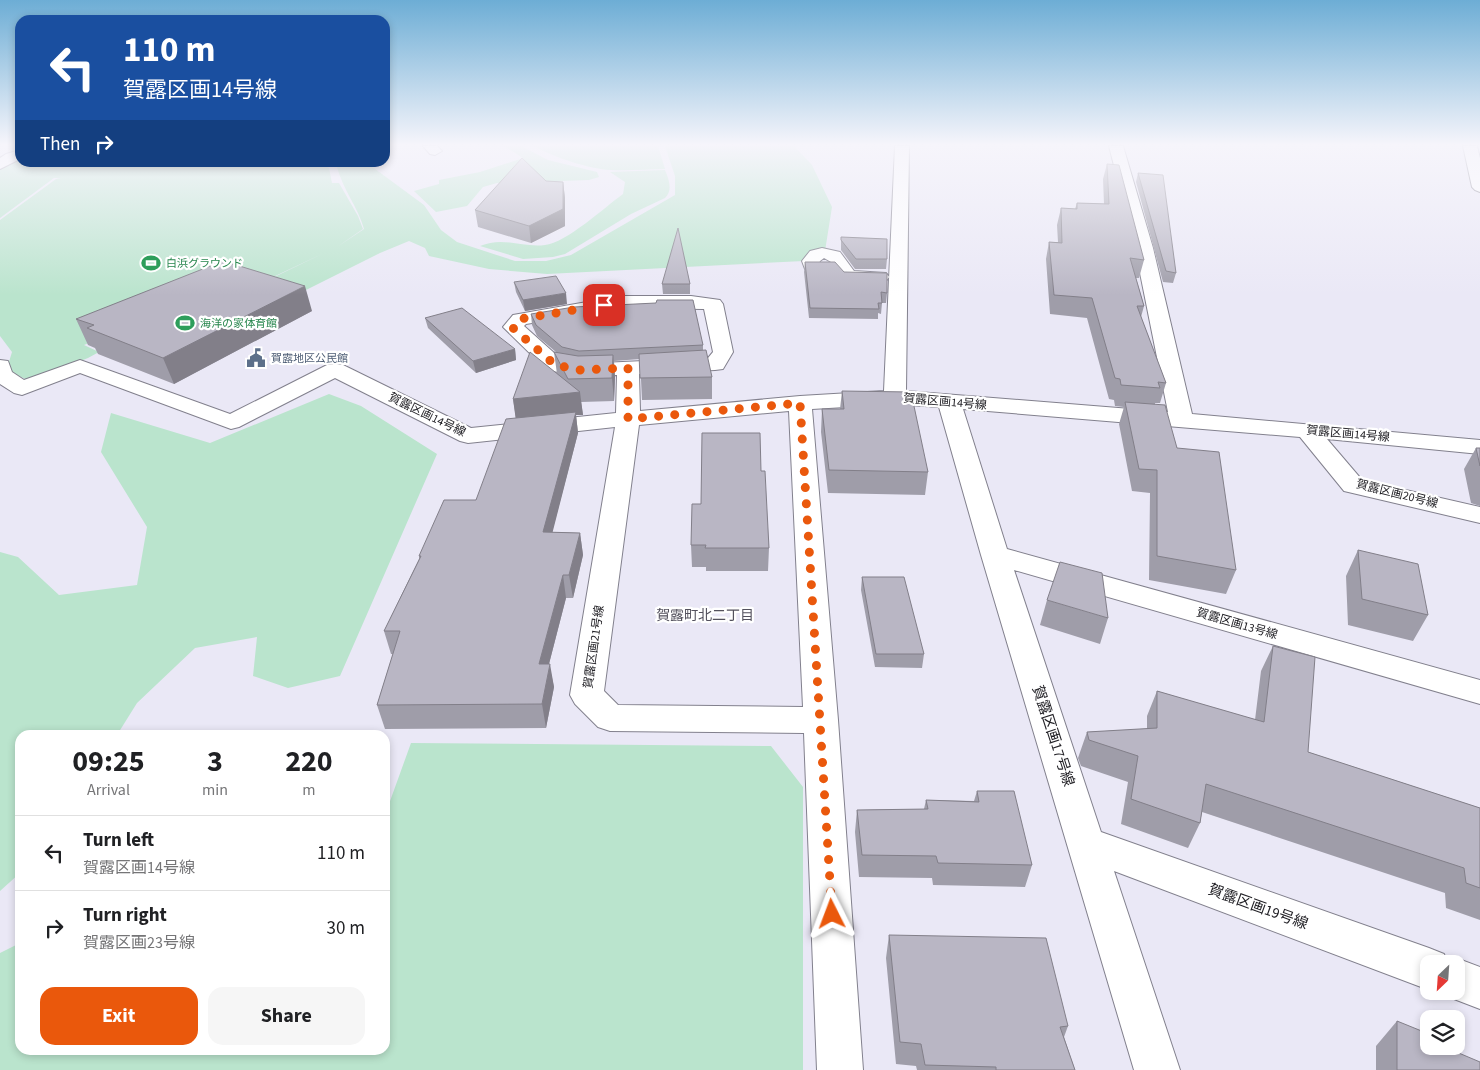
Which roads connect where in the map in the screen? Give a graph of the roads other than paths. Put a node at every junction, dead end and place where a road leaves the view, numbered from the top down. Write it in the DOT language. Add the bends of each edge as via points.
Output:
graph roads {
  1 [pos="901,196"];
  2 [pos="1130,196"];
  3 [pos="811,265"];
  4 [pos="899,276"];
  5 [pos="0,366"];
  6 [pos="628,368"];
  7 [pos="895,397"];
  8 [pos="949,402"];
  9 [pos="800,403"];
  10 [pos="628,419"];
  11 [pos="1182,421"];
  12 [pos="1307,430"];
  13 [pos="1480,447"];
  14 [pos="1480,515"];
  15 [pos="995,555"];
  16 [pos="1480,692"];
  17 [pos="821,720"];
  18 [pos="1087,844"];
  19 [pos="1420,966"];
  20 [pos="1465,982"];
  21 [pos="1480,988"];
  22 [pos="840,1070"];
  23 [pos="1157,1070"];
  1 -- 4 [label="street"];
  2 -- 11 [label="street"];
  3 -- 4 [label="street" via="818,253 827,253 838,258 849,276"];
  4 -- 7 [label="street"];
  5 -- 10 [label="street, 賀露区画14号線" via="1,376 22,388 80,366 231,422 335,370 468,436"];
  6 -- 6 [label="street" via="580,370 555,365 513,328 520,319 621,302 713,304 723,352 715,364"];
  6 -- 10 [label="street"];
  7 -- 8 [label="street, 賀露区画14号線"];
  7 -- 9 [label="street, 賀露区画14号線"];
  8 -- 11 [label="street, 賀露区画14号線"];
  8 -- 15 [label="street, 賀露区画17号線"];
  9 -- 10 [label="street, 賀露区画14号線"];
  9 -- 17 [label="street"];
  10 -- 17 [label="street, 賀露区画21号線" via="587,695 610,718"];
  11 -- 12 [label="street, 賀露区画14号線"];
  12 -- 13 [label="street, 賀露区画14号線"];
  12 -- 14 [label="street, 賀露区画20号線" via="1353,486"];
  15 -- 16 [label="street, 賀露区画13号線"];
  15 -- 18 [label="street, 賀露区画17号線"];
  17 -- 22 [label="street"];
  18 -- 19 [label="street, 賀露区画19号線"];
  18 -- 23 [label="street, 賀露区画17号線"];
  20 -- 21 [label="street"];
}
